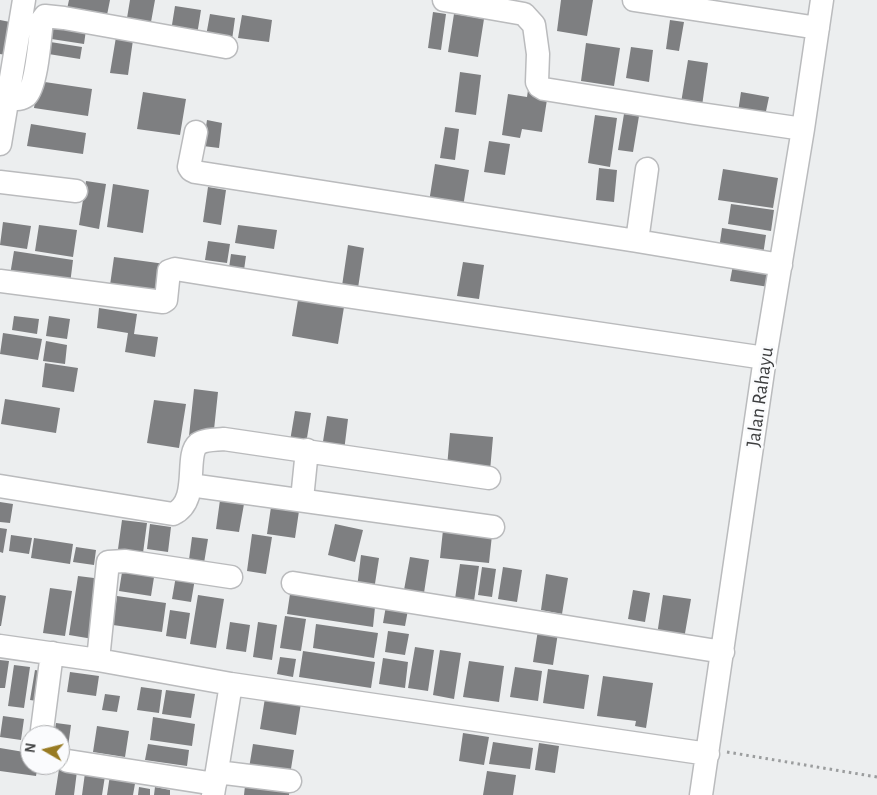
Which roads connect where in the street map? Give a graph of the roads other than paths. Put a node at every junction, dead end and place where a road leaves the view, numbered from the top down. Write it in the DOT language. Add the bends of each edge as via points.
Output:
graph roads {
  1 [pos="24,0"];
  2 [pos="444,0"];
  3 [pos="634,0"];
  4 [pos="822,0"];
  5 [pos="818,28"];
  6 [pos="226,46"];
  7 [pos="6,63"];
  8 [pos="8,99"];
  9 [pos="803,129"];
  10 [pos="196,132"];
  11 [pos="0,144"];
  12 [pos="647,169"];
  13 [pos="0,182"];
  14 [pos="76,191"];
  15 [pos="637,241"];
  16 [pos="781,265"];
  17 [pos="0,281"];
  18 [pos="765,358"];
  19 [pos="307,450"];
  20 [pos="489,478"];
  21 [pos="190,485"];
  22 [pos="0,486"];
  23 [pos="302,499"];
  24 [pos="493,527"];
  25 [pos="231,577"];
  26 [pos="293,583"];
  27 [pos="0,646"];
  28 [pos="723,652"];
  29 [pos="52,654"];
  30 [pos="98,660"];
  31 [pos="231,684"];
  32 [pos="43,725"];
  33 [pos="708,751"];
  34 [pos="70,761"];
  35 [pos="290,781"];
  36 [pos="215,784"];
  37 [pos="701,795"];
  1 -- 7 [label="street"];
  2 -- 9 [label="street" via="524,14 534,25 537,82 544,89"];
  3 -- 5 [label="street"];
  4 -- 5 [label="street, Jalan Rahayu"];
  5 -- 9 [label="street, Jalan Rahayu"];
  6 -- 8 [label="street" via="45,16 30,90 25,97"];
  7 -- 8 [label="street"];
  8 -- 11 [label="street"];
  9 -- 16 [label="street, Jalan Rahayu"];
  10 -- 15 [label="street" via="189,167 194,172"];
  12 -- 15 [label="street"];
  13 -- 14 [label="street"];
  15 -- 16 [label="street"];
  16 -- 18 [label="street, Jalan Rahayu"];
  17 -- 18 [label="street" via="163,302 170,271 175,269"];
  18 -- 28 [label="street, Jalan Rahayu"];
  19 -- 20 [label="street"];
  19 -- 21 [label="street" via="224,439 205,441 194,450"];
  19 -- 23 [label="street"];
  21 -- 22 [label="street" via="185,504 173,514"];
  21 -- 23 [label="street"];
  23 -- 24 [label="street"];
  25 -- 30 [label="street" via="125,561 108,562"];
  26 -- 28 [label="street"];
  27 -- 29 [label="street"];
  28 -- 33 [label="street, Jalan Rahayu"];
  29 -- 30 [label="street"];
  29 -- 32 [label="street"];
  30 -- 31 [label="street"];
  31 -- 33 [label="street"];
  31 -- 36 [label="street"];
  33 -- 37 [label="street, Jalan Rahayu"];
  34 -- 36 [label="street"];
  35 -- 36 [label="street"];
}
